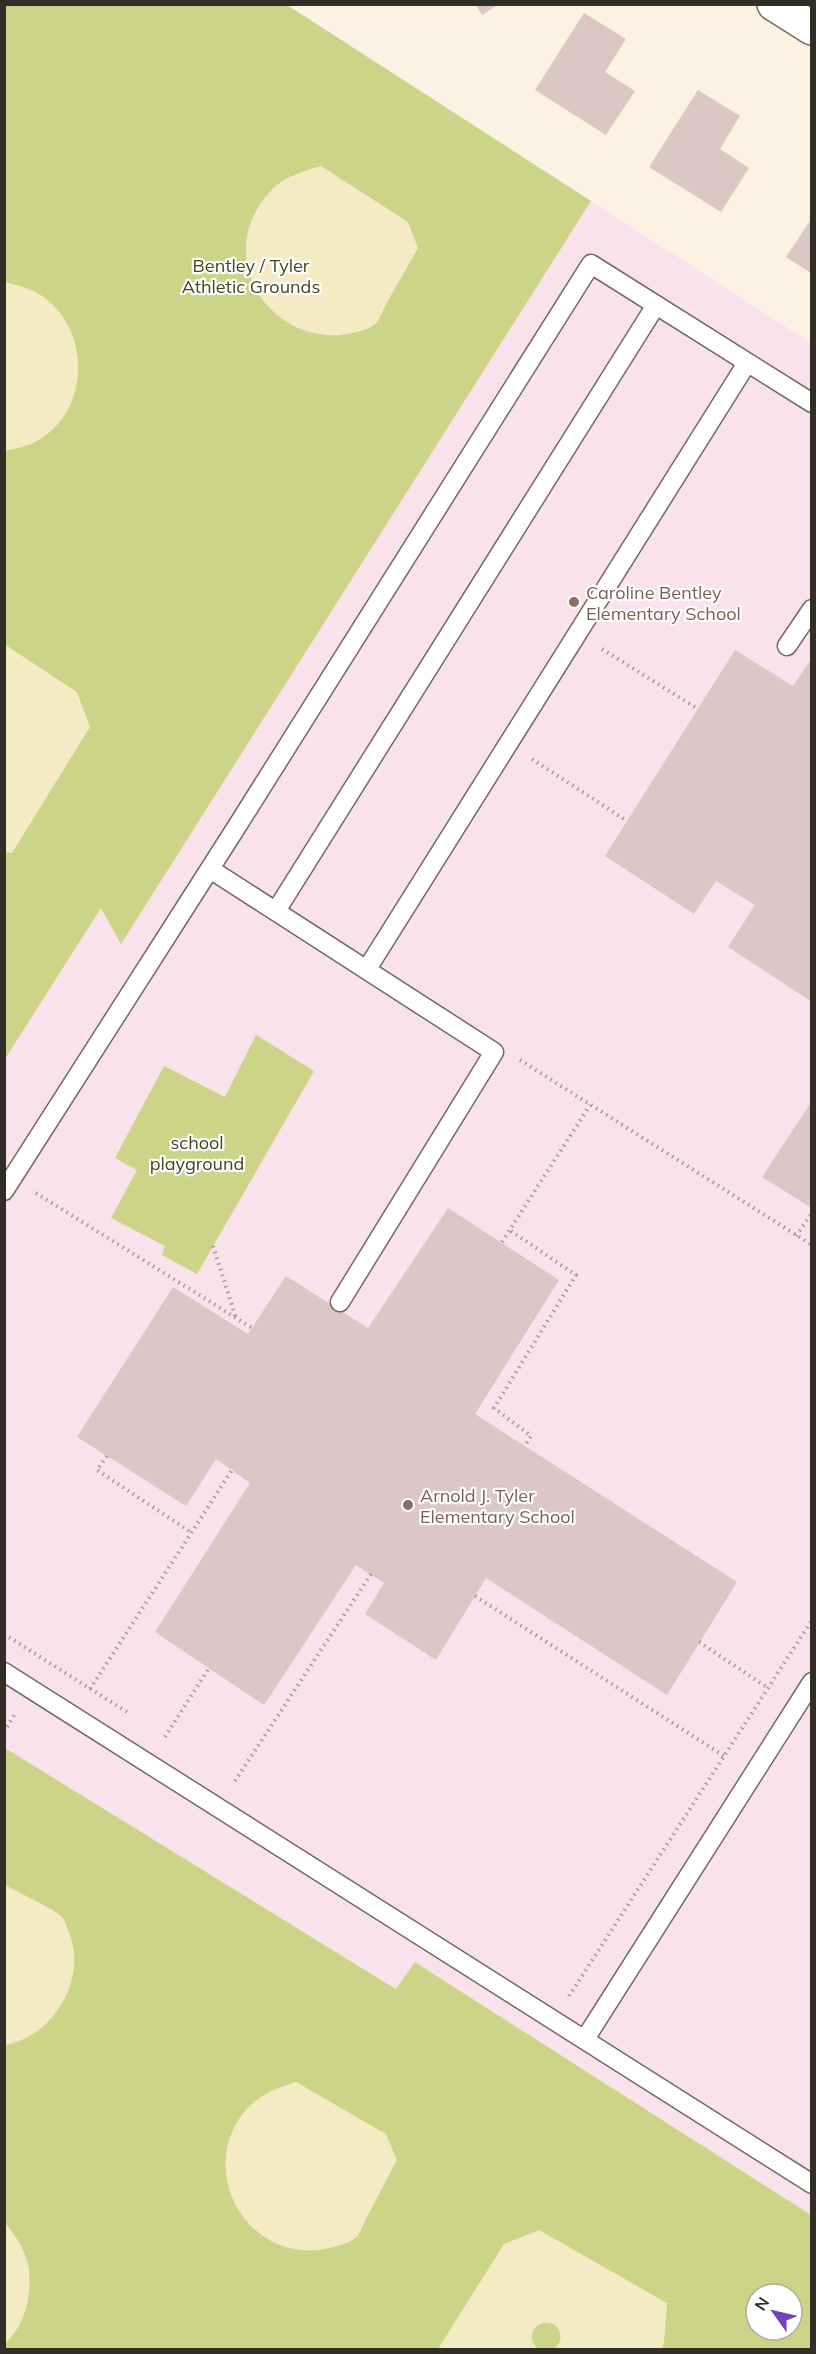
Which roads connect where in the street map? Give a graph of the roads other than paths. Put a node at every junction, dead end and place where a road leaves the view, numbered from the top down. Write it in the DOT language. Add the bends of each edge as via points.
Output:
graph roads {
  1 [pos="774,4"];
  2 [pos="812,28"];
  3 [pos="656,305"];
  4 [pos="747,363"];
  5 [pos="812,403"];
  6 [pos="812,609"];
  7 [pos="787,646"];
  8 [pos="210,869"];
  9 [pos="276,911"];
  10 [pos="367,969"];
  11 [pos="9,1184"];
  12 [pos="340,1302"];
  13 [pos="4,1672"];
  14 [pos="812,1682"];
  15 [pos="585,2039"];
  16 [pos="812,2184"];
  1 -- 2 [label="street"];
  3 -- 4 [label="lane"];
  3 -- 8 [label="lane" via="591,264"];
  3 -- 9 [label="lane"];
  4 -- 5 [label="lane"];
  4 -- 10 [label="lane"];
  6 -- 7 [label="lane"];
  8 -- 9 [label="lane"];
  8 -- 11 [label="lane"];
  9 -- 10 [label="lane"];
  10 -- 12 [label="lane" via="494,1052"];
  13 -- 15 [label="lane"];
  14 -- 15 [label="lane"];
  15 -- 16 [label="lane"];
}
